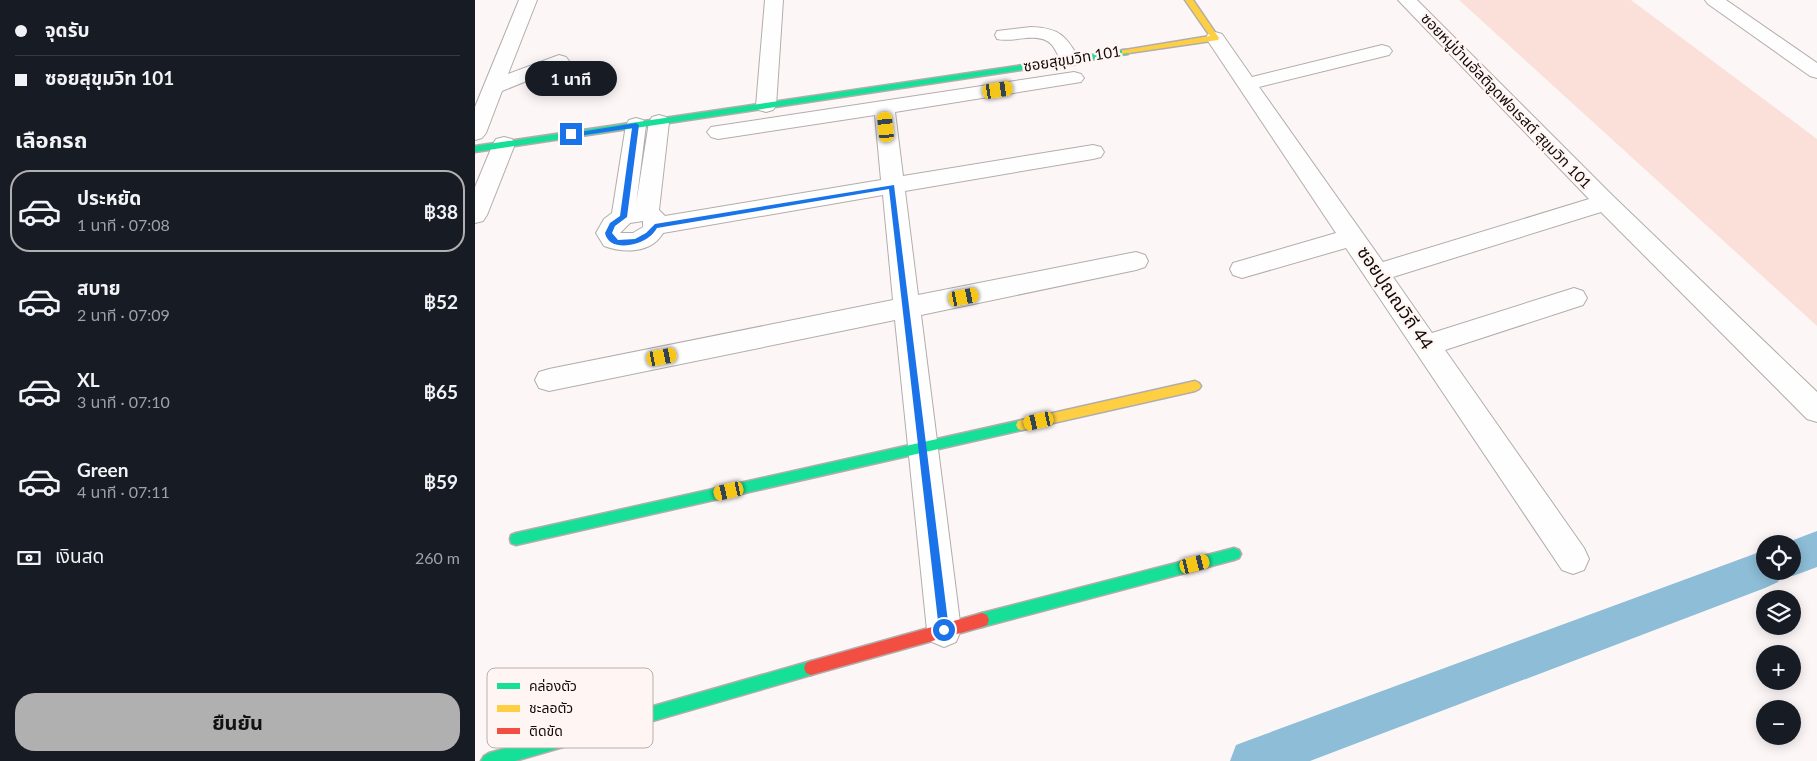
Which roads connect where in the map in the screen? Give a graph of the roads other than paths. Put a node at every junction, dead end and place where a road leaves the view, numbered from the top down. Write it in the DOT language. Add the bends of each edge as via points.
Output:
graph roads {
  1 [pos="528,0"];
  2 [pos="774,0"];
  3 [pos="1189,0"];
  4 [pos="1407,0"];
  5 [pos="1714,0"];
  6 [pos="1004,35"];
  7 [pos="1215,38"];
  8 [pos="1382,51"];
  9 [pos="559,61"];
  10 [pos="1072,69"];
  11 [pos="1817,72"];
  12 [pos="1246,84"];
  13 [pos="493,87"];
  14 [pos="766,106"];
  15 [pos="884,107"];
  16 [pos="659,122"];
  17 [pos="636,125"];
  18 [pos="718,132"];
  19 [pos="475,133"];
  20 [pos="504,144"];
  21 [pos="475,148"];
  22 [pos="1093,152"];
  23 [pos="651,177"];
  24 [pos="629,181"];
  25 [pos="892,186"];
  26 [pos="1605,202"];
  27 [pos="475,215"];
  28 [pos="651,220"];
  29 [pos="1353,237"];
  30 [pos="1136,262"];
  31 [pos="1243,269"];
  32 [pos="1378,273"];
  33 [pos="1574,298"];
  34 [pos="907,308"];
  35 [pos="1427,346"];
  36 [pos="549,380"];
  37 [pos="1195,386"];
  38 [pos="1817,410"];
  39 [pos="923,447"];
  40 [pos="516,539"];
  41 [pos="1234,554"];
  42 [pos="1573,558"];
  43 [pos="944,630"];
  44 [pos="653,714"];
  45 [pos="534,748"];
  46 [pos="489,761"];
  1 -- 13 [label="street"];
  2 -- 14 [label="street"];
  3 -- 7 [label="street"];
  4 -- 26 [label="street, ซอยหมู่บ้านอัลติจูดฟอเรสต์ สุขุมวิท 101"];
  5 -- 11 [label="street"];
  6 -- 10 [label="street" via="1052,36 1058,40"];
  7 -- 10 [label="street, ซอยสุขุมวิท 101"];
  7 -- 12 [label="street, ซอยปุณณวิถี 44"];
  8 -- 12 [label="street"];
  9 -- 13 [label="street"];
  10 -- 14 [label="street, ซอยสุขุมวิท 101"];
  10 -- 15 [label="street"];
  12 -- 29 [label="street, ซอยปุณณวิถี 44"];
  13 -- 19 [label="street"];
  14 -- 16 [label="street, ซอยสุขุมวิท 101"];
  15 -- 18 [label="street"];
  15 -- 25 [label="street"];
  16 -- 17 [label="street, ซอยสุขุมวิท 101"];
  16 -- 23 [label="street"];
  17 -- 20 [label="street, ซอยสุขุมวิท 101"];
  17 -- 24 [label="street"];
  20 -- 21 [label="street, ซอยสุขุมวิท 101"];
  20 -- 27 [label="street"];
  22 -- 25 [label="street"];
  23 -- 24 [label="street"];
  23 -- 28 [label="street"];
  24 -- 28 [label="street" via="623,217 613,224 609,237 616,243 636,242 648,235"];
  25 -- 28 [label="street"];
  25 -- 34 [label="street"];
  26 -- 32 [label="street, ซอยหมู่บ้านอัลติจูดฟอเรสต์ สุขุมวิท 101"];
  26 -- 38 [label="street, ซอยหมู่บ้านอัลติจูดฟอเรสต์ สุขุมวิท 101"];
  29 -- 31 [label="street"];
  29 -- 32 [label="street, ซอยปุณณวิถี 44"];
  30 -- 34 [label="street"];
  32 -- 35 [label="street, ซอยปุณณวิถี 44"];
  33 -- 35 [label="street"];
  34 -- 36 [label="street"];
  34 -- 39 [label="street"];
  35 -- 42 [label="street, ซอยปุณณวิถี 44"];
  37 -- 39 [label="street"];
  39 -- 40 [label="street"];
  39 -- 43 [label="street"];
  41 -- 43 [label="street"];
  43 -- 44 [label="street"];
  45 -- 46 [label="street"];
}
